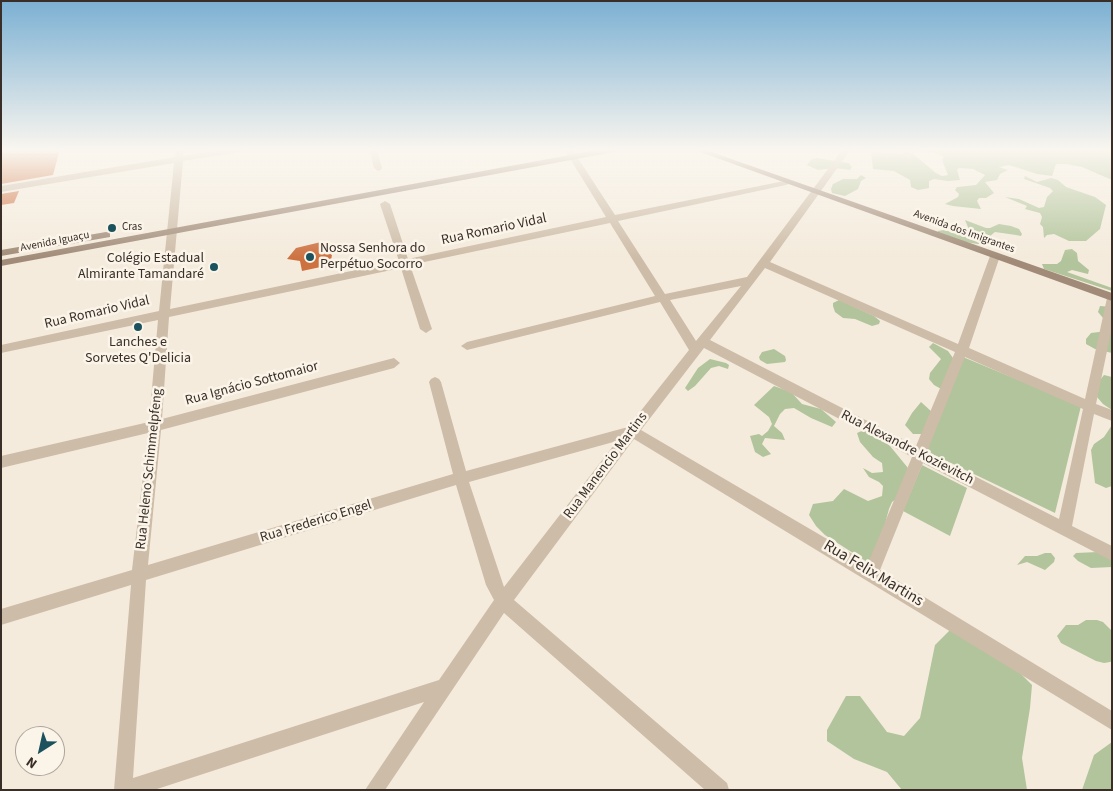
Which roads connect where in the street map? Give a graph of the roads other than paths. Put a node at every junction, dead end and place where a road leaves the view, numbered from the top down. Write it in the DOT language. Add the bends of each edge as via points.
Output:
graph roads {
  1 [pos="17,186"];
  2 [pos="175,186"];
  3 [pos="389,186"];
  4 [pos="592,186"];
  5 [pos="767,186"];
  6 [pos="797,186"];
  7 [pos="819,186"];
  8 [pos="1,189"];
  9 [pos="814,192"];
  10 [pos="385,204"];
  11 [pos="611,219"];
  12 [pos="170,228"];
  13 [pos="1,253"];
  14 [pos="995,256"];
  15 [pos="405,262"];
  16 [pos="1,263"];
  17 [pos="763,263"];
  18 [pos="751,280"];
  19 [pos="1112,297"];
  20 [pos="662,298"];
  21 [pos="164,313"];
  22 [pos="426,329"];
  23 [pos="467,346"];
  24 [pos="699,347"];
  25 [pos="1,349"];
  26 [pos="962,350"];
  27 [pos="394,363"];
  28 [pos="435,382"];
  29 [pos="1089,406"];
  30 [pos="1112,416"];
  31 [pos="154,426"];
  32 [pos="632,431"];
  33 [pos="920,455"];
  34 [pos="1,462"];
  35 [pos="461,478"];
  36 [pos="1064,529"];
  37 [pos="1112,554"];
  38 [pos="871,573"];
  39 [pos="139,576"];
  40 [pos="503,601"];
  41 [pos="1,617"];
  42 [pos="443,687"];
  43 [pos="1112,721"];
  44 [pos="124,790"];
  45 [pos="374,790"];
  46 [pos="720,790"];
  1 -- 8 [label="street"];
  2 -- 12 [label="street, Rua Heleno Schimmelpfeng"];
  3 -- 12 [label="street, Avenida Iguaçu"];
  4 -- 11 [label="street"];
  5 -- 11 [label="street, Rua Romario Vidal"];
  6 -- 9 [label="street, Avenida dos Imigrantes"];
  7 -- 9 [label="street, Rua Manencio Martins"];
  9 -- 14 [label="street, Avenida dos Imigrantes"];
  9 -- 17 [label="street, Rua Manencio Martins"];
  10 -- 15 [label="street"];
  11 -- 15 [label="street, Rua Romario Vidal"];
  11 -- 20 [label="street"];
  12 -- 13 [label="street, Avenida Iguaçu"];
  12 -- 16 [label="street, Avenida Iguaçu"];
  12 -- 21 [label="street, Rua Heleno Schimmelpfeng"];
  14 -- 19 [label="street, Avenida dos Imigrantes"];
  14 -- 26 [label="street"];
  15 -- 21 [label="street, Rua Romario Vidal"];
  15 -- 22 [label="street"];
  17 -- 18 [label="street, Rua Manencio Martins"];
  17 -- 26 [label="street"];
  18 -- 20 [label="street"];
  18 -- 24 [label="street, Rua Manencio Martins"];
  19 -- 29 [label="street"];
  20 -- 23 [label="street"];
  20 -- 24 [label="street"];
  21 -- 25 [label="street, Rua Romario Vidal"];
  21 -- 31 [label="street, Rua Heleno Schimmelpfeng"];
  24 -- 32 [label="street, Rua Manencio Martins"];
  24 -- 33 [label="street, Rua Alexandre Kozievitch"];
  26 -- 29 [label="street"];
  26 -- 33 [label="street"];
  27 -- 31 [label="street, Rua Ignácio Sottomaior"];
  28 -- 35 [label="street"];
  29 -- 30 [label="street"];
  29 -- 36 [label="street"];
  31 -- 34 [label="street, Rua Ignácio Sottomaior"];
  31 -- 39 [label="street, Rua Heleno Schimmelpfeng"];
  32 -- 35 [label="street, Rua Frederico Engel"];
  32 -- 38 [label="street, Rua Felix Martins"];
  32 -- 40 [label="street, Rua Manencio Martins"];
  33 -- 36 [label="street, Rua Alexandre Kozievitch"];
  33 -- 38 [label="street"];
  35 -- 39 [label="street, Rua Frederico Engel"];
  35 -- 40 [label="street" via="494,585"];
  36 -- 37 [label="street, Rua Alexandre Kozievitch"];
  38 -- 43 [label="street, Rua Felix Martins"];
  39 -- 41 [label="street, Rua Frederico Engel"];
  39 -- 44 [label="street, Rua Heleno Schimmelpfeng"];
  40 -- 42 [label="street, Rua Manencio Martins"];
  40 -- 46 [label="street"];
  42 -- 44 [label="street"];
  42 -- 45 [label="street, Rua Manencio Martins"];
}
